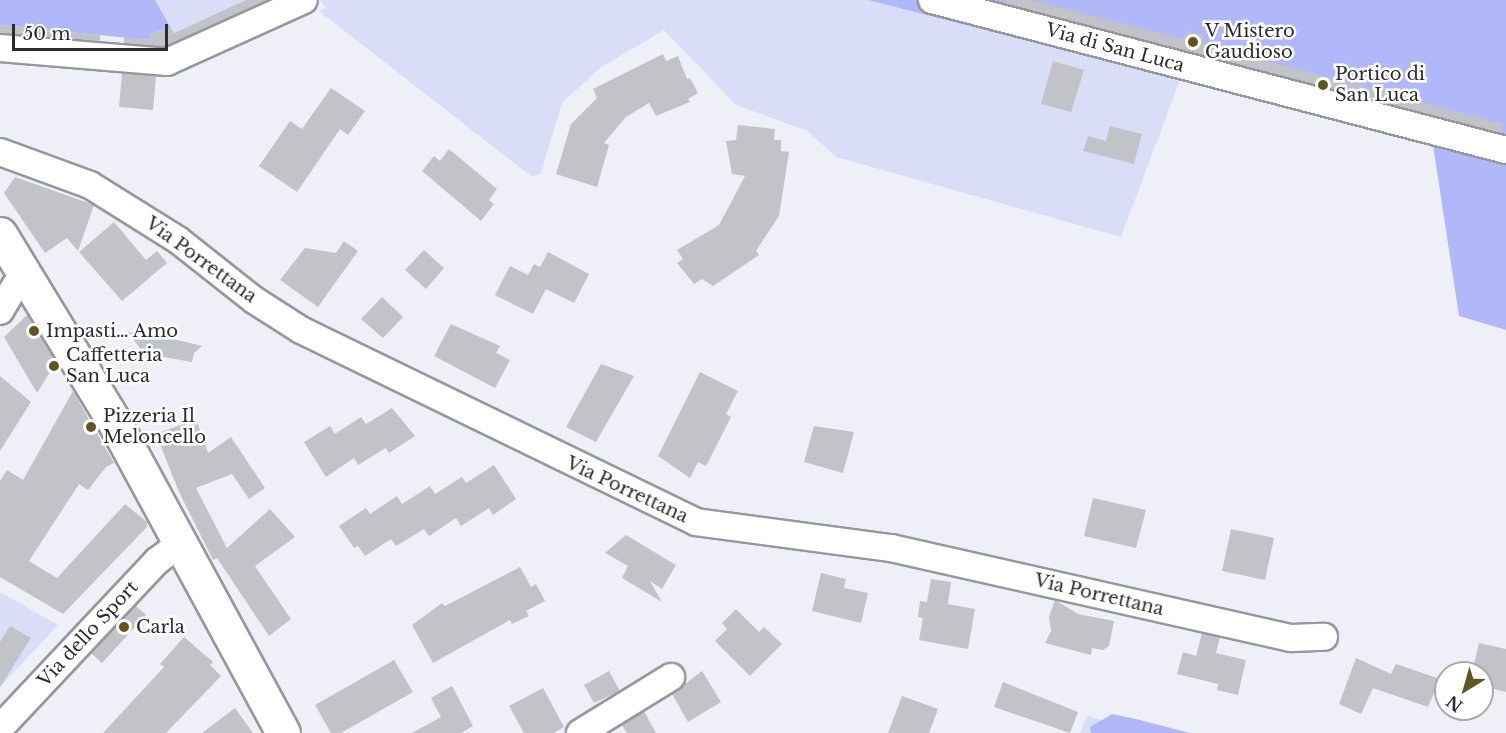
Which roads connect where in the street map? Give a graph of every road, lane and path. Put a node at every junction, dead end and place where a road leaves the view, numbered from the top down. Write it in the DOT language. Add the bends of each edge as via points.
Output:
graph roads {
  1 [pos="304,0"];
  2 [pos="932,0"];
  3 [pos="0,48"];
  4 [pos="1506,150"];
  5 [pos="0,152"];
  6 [pos="0,234"];
  7 [pos="30,279"];
  8 [pos="0,311"];
  9 [pos="181,543"];
  10 [pos="1324,637"];
  11 [pos="670,677"];
  12 [pos="0,728"];
  13 [pos="282,733"];
  14 [pos="580,733"];
  1 -- 3 [label="street" via="167,62"];
  2 -- 4 [label="street, Via di San Luca"];
  5 -- 10 [label="street, Via Porrettana" via="90,185 178,240 254,300 301,330 696,522 891,548 1291,638"];
  6 -- 7 [label="main road"];
  7 -- 8 [label="street" via="15,286"];
  7 -- 9 [label="main road"];
  9 -- 12 [label="street, Via dello Sport" via="157,561"];
  9 -- 13 [label="main road"];
  11 -- 14 [label="street"];
}
